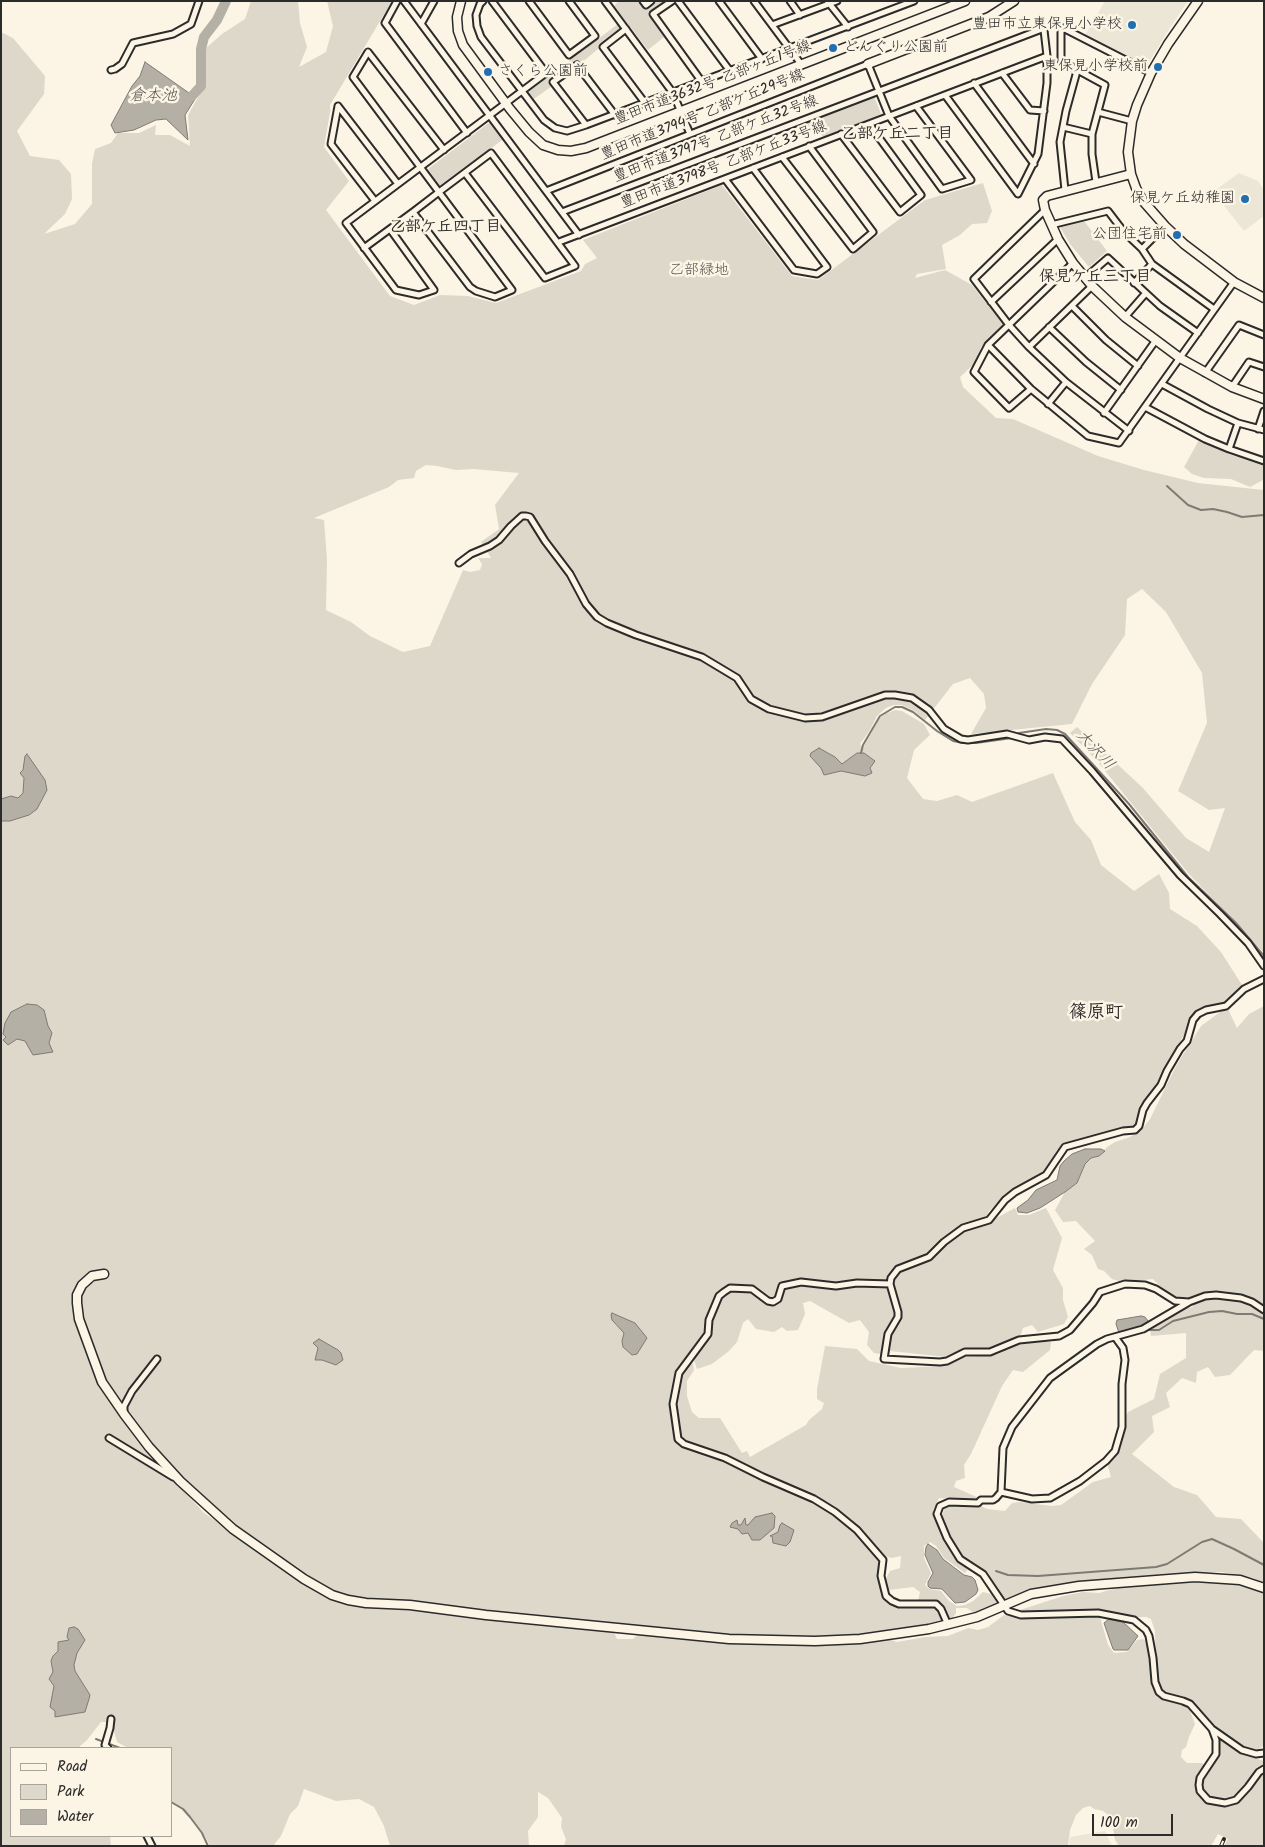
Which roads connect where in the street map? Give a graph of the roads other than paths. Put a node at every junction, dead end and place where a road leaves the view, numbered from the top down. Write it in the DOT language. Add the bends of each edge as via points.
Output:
graph roads {
  1 [pos="199,1"];
  2 [pos="397,1"];
  3 [pos="404,1"];
  4 [pos="434,1"];
  5 [pos="460,1"];
  6 [pos="483,1"];
  7 [pos="492,1"];
  8 [pos="529,1"];
  9 [pos="569,1"];
  10 [pos="605,1"];
  11 [pos="643,1"];
  12 [pos="651,1"];
  13 [pos="672,1"];
  14 [pos="678,1"];
  15 [pos="719,1"];
  16 [pos="754,1"];
  17 [pos="790,1"];
  18 [pos="837,1"];
  19 [pos="914,1"];
  20 [pos="965,1"];
  21 [pos="1014,1"];
  22 [pos="1198,1"];
  23 [pos="829,3"];
  24 [pos="800,15"];
  25 [pos="421,24"];
  26 [pos="772,25"];
  27 [pos="848,27"];
  28 [pos="626,29"];
  29 [pos="790,49"];
  30 [pos="1046,56"];
  31 [pos="762,59"];
  32 [pos="801,64"];
  33 [pos="868,64"];
  34 [pos="111,70"];
  35 [pos="730,71"];
  36 [pos="1077,71"];
  37 [pos="1151,72"];
  38 [pos="1002,73"];
  39 [pos="702,82"];
  40 [pos="974,84"];
  41 [pos="879,91"];
  42 [pos="522,92"];
  43 [pos="674,92"];
  44 [pos="945,94"];
  45 [pos="645,103"];
  46 [pos="509,106"];
  47 [pos="916,106"];
  48 [pos="681,111"];
  49 [pos="1044,112"];
  50 [pos="1098,112"];
  51 [pos="614,115"];
  52 [pos="491,116"];
  53 [pos="889,116"];
  54 [pos="1132,121"];
  55 [pos="868,124"];
  56 [pos="586,125"];
  57 [pos="1062,127"];
  58 [pos="467,133"];
  59 [pos="690,134"];
  60 [pos="841,134"];
  61 [pos="1092,134"];
  62 [pos="809,146"];
  63 [pos="444,150"];
  64 [pos="782,157"];
  65 [pos="1034,164"];
  66 [pos="421,167"];
  67 [pos="753,168"];
  68 [pos="465,173"];
  69 [pos="1131,174"];
  70 [pos="725,179"];
  71 [pos="1096,182"];
  72 [pos="398,184"];
  73 [pos="1065,190"];
  74 [pos="546,191"];
  75 [pos="440,192"];
  76 [pos="375,202"];
  77 [pos="1045,210"];
  78 [pos="413,212"];
  79 [pos="562,212"];
  80 [pos="1051,225"];
  81 [pos="1165,226"];
  82 [pos="390,229"];
  83 [pos="578,235"];
  84 [pos="1058,239"];
  85 [pos="558,242"];
  86 [pos="364,248"];
  87 [pos="1142,249"];
  88 [pos="1073,263"];
  89 [pos="1152,264"];
  90 [pos="1086,277"];
  91 [pos="1234,282"];
  92 [pos="1134,283"];
  93 [pos="1092,286"];
  94 [pos="1146,294"];
  95 [pos="1264,298"];
  96 [pos="991,302"];
  97 [pos="1072,306"];
  98 [pos="1214,309"];
  99 [pos="1125,317"];
  100 [pos="1009,325"];
  101 [pos="1049,327"];
  102 [pos="1198,333"];
  103 [pos="1264,335"];
  104 [pos="1156,340"];
  105 [pos="988,345"];
  106 [pos="1029,347"];
  107 [pos="1180,358"];
  108 [pos="1138,366"];
  109 [pos="1264,367"];
  110 [pos="1205,373"];
  111 [pos="1066,382"];
  112 [pos="1162,384"];
  113 [pos="1232,387"];
  114 [pos="1031,389"];
  115 [pos="1121,390"];
  116 [pos="1264,399"];
  117 [pos="1048,404"];
  118 [pos="1145,407"];
  119 [pos="1264,411"];
  120 [pos="1104,413"];
  121 [pos="1238,422"];
  122 [pos="1261,429"];
  123 [pos="1128,431"];
  124 [pos="1229,449"];
  125 [pos="1264,461"];
  126 [pos="460,563"];
  127 [pos="1264,966"];
  128 [pos="1264,979"];
  129 [pos="104,1274"];
  130 [pos="890,1284"];
  131 [pos="1189,1302"];
  132 [pos="1264,1310"];
  133 [pos="1115,1337"];
  134 [pos="157,1359"];
  135 [pos="124,1414"];
  136 [pos="108,1438"];
  137 [pos="180,1481"];
  138 [pos="1001,1492"];
  139 [pos="1264,1588"];
  140 [pos="1005,1606"];
  141 [pos="948,1625"];
  142 [pos="111,1719"];
  143 [pos="1212,1729"];
  144 [pos="106,1745"];
  145 [pos="1264,1753"];
  146 [pos="1264,1769"];
  1 -- 34 [label="street" via="191,24 173,34 133,43 122,64"];
  2 -- 58 [label="street" via="385,23"];
  3 -- 25 [label="street"];
  4 -- 25 [label="street"];
  5 -- 46 [label="street, 豊田市道3632号 乙部ヶ丘1号線" via="457,17 463,45"];
  6 -- 42 [label="street" via="476,15 481,36"];
  7 -- 42 [label="street" via="546,73"];
  8 -- 9 [label="street" via="569,55 595,36"];
  10 -- 28 [label="street"];
  11 -- 12 [label="street" via="646,5"];
  13 -- 39 [label="street" via="653,14"];
  14 -- 35 [label="street"];
  15 -- 31 [label="street"];
  16 -- 26 [label="street"];
  17 -- 24 [label="street"];
  18 -- 23 [label="street"];
  19 -- 27 [label="street"];
  20 -- 32 [label="street, 豊田市道3632号 乙部ヶ丘1号線"];
  21 -- 33 [label="street" via="989,17"];
  22 -- 37 [label="street"];
  23 -- 24 [label="street"];
  23 -- 27 [label="street"];
  24 -- 26 [label="street"];
  25 -- 52 [label="street"];
  26 -- 29 [label="street"];
  27 -- 29 [label="street"];
  28 -- 43 [label="street"];
  28 -- 45 [label="street" via="603,47"];
  29 -- 31 [label="street"];
  29 -- 32 [label="street"];
  30 -- 38 [label="street, 豊田市道3798号 乙部ケ丘33号線"];
  30 -- 41 [label="street, 豊田市道3797号 乙部ケ丘32号線" via="1042,29"];
  30 -- 49 [label="street"];
  31 -- 35 [label="street"];
  32 -- 48 [label="street, 豊田市道3632号 乙部ヶ丘1号線"];
  33 -- 41 [label="street"];
  33 -- 59 [label="street, 豊田市道3794号 乙部ケ丘29号線"];
  35 -- 39 [label="street"];
  36 -- 37 [label="street" via="1061,61 1061,26"];
  36 -- 50 [label="street" via="1104,85"];
  36 -- 57 [label="street"];
  37 -- 54 [label="street"];
  38 -- 40 [label="street, 豊田市道3798号 乙部ケ丘33号線"];
  38 -- 49 [label="street" via="1030,110"];
  39 -- 43 [label="street"];
  40 -- 44 [label="street, 豊田市道3798号 乙部ケ丘33号線"];
  40 -- 65 [label="street"];
  41 -- 53 [label="street"];
  41 -- 79 [label="street, 豊田市道3797号 乙部ケ丘32号線"];
  42 -- 46 [label="street"];
  42 -- 56 [label="street" via="544,120 555,128 566,131"];
  43 -- 45 [label="street"];
  43 -- 48 [label="street"];
  44 -- 47 [label="street, 豊田市道3798号 乙部ケ丘33号線"];
  44 -- 65 [label="street" via="1018,194"];
  45 -- 51 [label="street"];
  46 -- 48 [label="street, 豊田市道3632号 乙部ヶ丘1号線" via="543,145 571,151"];
  46 -- 52 [label="street"];
  47 -- 53 [label="street, 豊田市道3798号 乙部ケ丘33号線"];
  47 -- 53 [label="street" via="971,180 942,189"];
  48 -- 59 [label="street"];
  49 -- 65 [label="street"];
  50 -- 54 [label="street"];
  50 -- 61 [label="street"];
  51 -- 56 [label="street"];
  51 -- 56 [label="street" via="577,65 553,82"];
  52 -- 58 [label="street"];
  52 -- 74 [label="street"];
  53 -- 55 [label="street, 豊田市道3798号 乙部ケ丘33号線"];
  54 -- 69 [label="street" via="1128,152"];
  55 -- 60 [label="street, 豊田市道3798号 乙部ケ丘33号線"];
  55 -- 60 [label="street" via="921,195 900,212"];
  57 -- 61 [label="street"];
  57 -- 73 [label="street" via="1060,142"];
  58 -- 63 [label="street"];
  59 -- 74 [label="street, 豊田市道3794号 乙部ケ丘29号線"];
  60 -- 62 [label="street, 豊田市道3798号 乙部ケ丘33号線"];
  61 -- 71 [label="street"];
  62 -- 64 [label="street, 豊田市道3798号 乙部ケ丘33号線"];
  62 -- 64 [label="street" via="873,232 853,249"];
  63 -- 66 [label="street"];
  63 -- 66 [label="street" via="368,52 353,78"];
  64 -- 67 [label="street, 豊田市道3798号 乙部ケ丘33号線"];
  66 -- 72 [label="street"];
  66 -- 75 [label="street"];
  67 -- 70 [label="street, 豊田市道3798号 乙部ケ丘33号線"];
  67 -- 70 [label="street" via="827,267 817,274 794,270"];
  68 -- 75 [label="street"];
  68 -- 85 [label="street" via="491,153"];
  68 -- 85 [label="street" via="545,278 575,266"];
  69 -- 71 [label="street"];
  69 -- 81 [label="street" via="1143,201"];
  70 -- 83 [label="street, 豊田市道3798号 乙部ケ丘33号線"];
  71 -- 73 [label="street"];
  72 -- 76 [label="street"];
  72 -- 76 [label="street" via="338,106 330,144"];
  73 -- 77 [label="street" via="1043,200"];
  74 -- 79 [label="street"];
  75 -- 78 [label="street"];
  75 -- 78 [label="street" via="512,290 495,297 470,287"];
  76 -- 86 [label="street" via="346,223"];
  77 -- 80 [label="street"];
  77 -- 96 [label="street" via="974,279"];
  78 -- 82 [label="street"];
  79 -- 83 [label="street"];
  80 -- 84 [label="street"];
  80 -- 87 [label="street" via="1108,211"];
  81 -- 87 [label="street"];
  81 -- 91 [label="street"];
  82 -- 86 [label="street"];
  82 -- 86 [label="street" via="434,290 419,296 396,290"];
  83 -- 85 [label="street, 豊田市道3798号 乙部ケ丘33号線"];
  84 -- 88 [label="street"];
  84 -- 96 [label="street"];
  87 -- 89 [label="street"];
  88 -- 90 [label="street"];
  88 -- 100 [label="street"];
  89 -- 92 [label="street"];
  89 -- 98 [label="street"];
  90 -- 92 [label="street" via="1108,258"];
  90 -- 93 [label="street"];
  91 -- 95 [label="street"];
  91 -- 98 [label="street"];
  92 -- 94 [label="street"];
  93 -- 97 [label="street"];
  93 -- 99 [label="street"];
  94 -- 99 [label="street"];
  94 -- 102 [label="street"];
  96 -- 100 [label="street"];
  97 -- 101 [label="street"];
  97 -- 108 [label="street"];
  98 -- 102 [label="street"];
  99 -- 104 [label="street"];
  100 -- 105 [label="street"];
  100 -- 106 [label="street"];
  101 -- 106 [label="street"];
  101 -- 115 [label="street"];
  102 -- 107 [label="street"];
  103 -- 110 [label="street" via="1239,325"];
  104 -- 107 [label="street"];
  104 -- 108 [label="street"];
  105 -- 114 [label="street"];
  105 -- 114 [label="street" via="974,372 1009,408"];
  106 -- 111 [label="street"];
  107 -- 110 [label="street"];
  107 -- 112 [label="street"];
  108 -- 115 [label="street"];
  109 -- 113 [label="street" via="1249,362"];
  110 -- 113 [label="street"];
  111 -- 117 [label="street"];
  111 -- 120 [label="street"];
  112 -- 118 [label="street"];
  112 -- 121 [label="street"];
  113 -- 116 [label="street"];
  114 -- 117 [label="street"];
  115 -- 120 [label="street"];
  117 -- 123 [label="street" via="1088,436 1119,443"];
  118 -- 123 [label="street"];
  118 -- 124 [label="street"];
  119 -- 122 [label="street"];
  120 -- 123 [label="street"];
  121 -- 122 [label="street"];
  121 -- 124 [label="street"];
  124 -- 125 [label="street"];
  126 -- 127 [label="street" via="499,540 522,516 530,517 597,617 636,635 702,657 737,678 751,698 769,709 805,718 822,717 884,695 895,695 912,698 929,710 944,729 961,739 1007,734 1029,740 1062,739 1180,875 1248,943"];
  128 -- 130 [label="street" via="1244,989 1226,1006 1198,1014 1187,1041 1147,1103 1135,1130 1065,1146 1046,1175 1014,1192 989,1220 964,1228 929,1257 898,1269"];
  129 -- 135 [label="street" via="92,1276 82,1285 77,1303 78,1319 102,1382"];
  130 -- 131 [label="street" via="898,1312 886,1339 884,1359 891,1360 947,1361 965,1352 990,1352 1019,1340 1059,1336 1070,1330 1100,1292 1125,1284 1145,1285 1175,1301"];
  130 -- 141 [label="street" via="836,1286 801,1282 782,1286 778,1299 773,1302 752,1289 730,1288 724,1292 719,1296 709,1320 708,1334 679,1373 673,1404 678,1439 814,1499 835,1512 857,1530 883,1560 881,1576 886,1596 899,1604 936,1604"];
  131 -- 132 [label="street" via="1210,1295 1241,1298"];
  131 -- 133 [label="street" via="1143,1329"];
  133 -- 138 [label="street" via="1097,1344 1050,1378 1019,1416 1003,1448"];
  133 -- 138 [label="street" via="1126,1360 1122,1384 1122,1427 1115,1451 1080,1481 1050,1498 1032,1499"];
  134 -- 135 [label="street" via="132,1390 124,1406"];
  135 -- 137 [label="street"];
  136 -- 137 [label="street"];
  137 -- 141 [label="street" via="233,1529 266,1553 332,1595 348,1600 729,1639 860,1639"];
  138 -- 140 [label="street" via="993,1500 943,1504 937,1514 960,1559 983,1574"];
  139 -- 140 [label="street" via="1240,1580 1195,1576 1166,1578 1053,1590 1031,1594"];
  140 -- 141 [label="street"];
  140 -- 143 [label="street" via="1008,1611 1021,1615 1098,1613 1134,1620 1149,1636 1159,1692 1190,1704"];
  142 -- 144 [label="street"];
  143 -- 145 [label="street" via="1242,1750"];
  143 -- 146 [label="street" via="1216,1754 1199,1785 1208,1800 1225,1803 1236,1800"];
}
